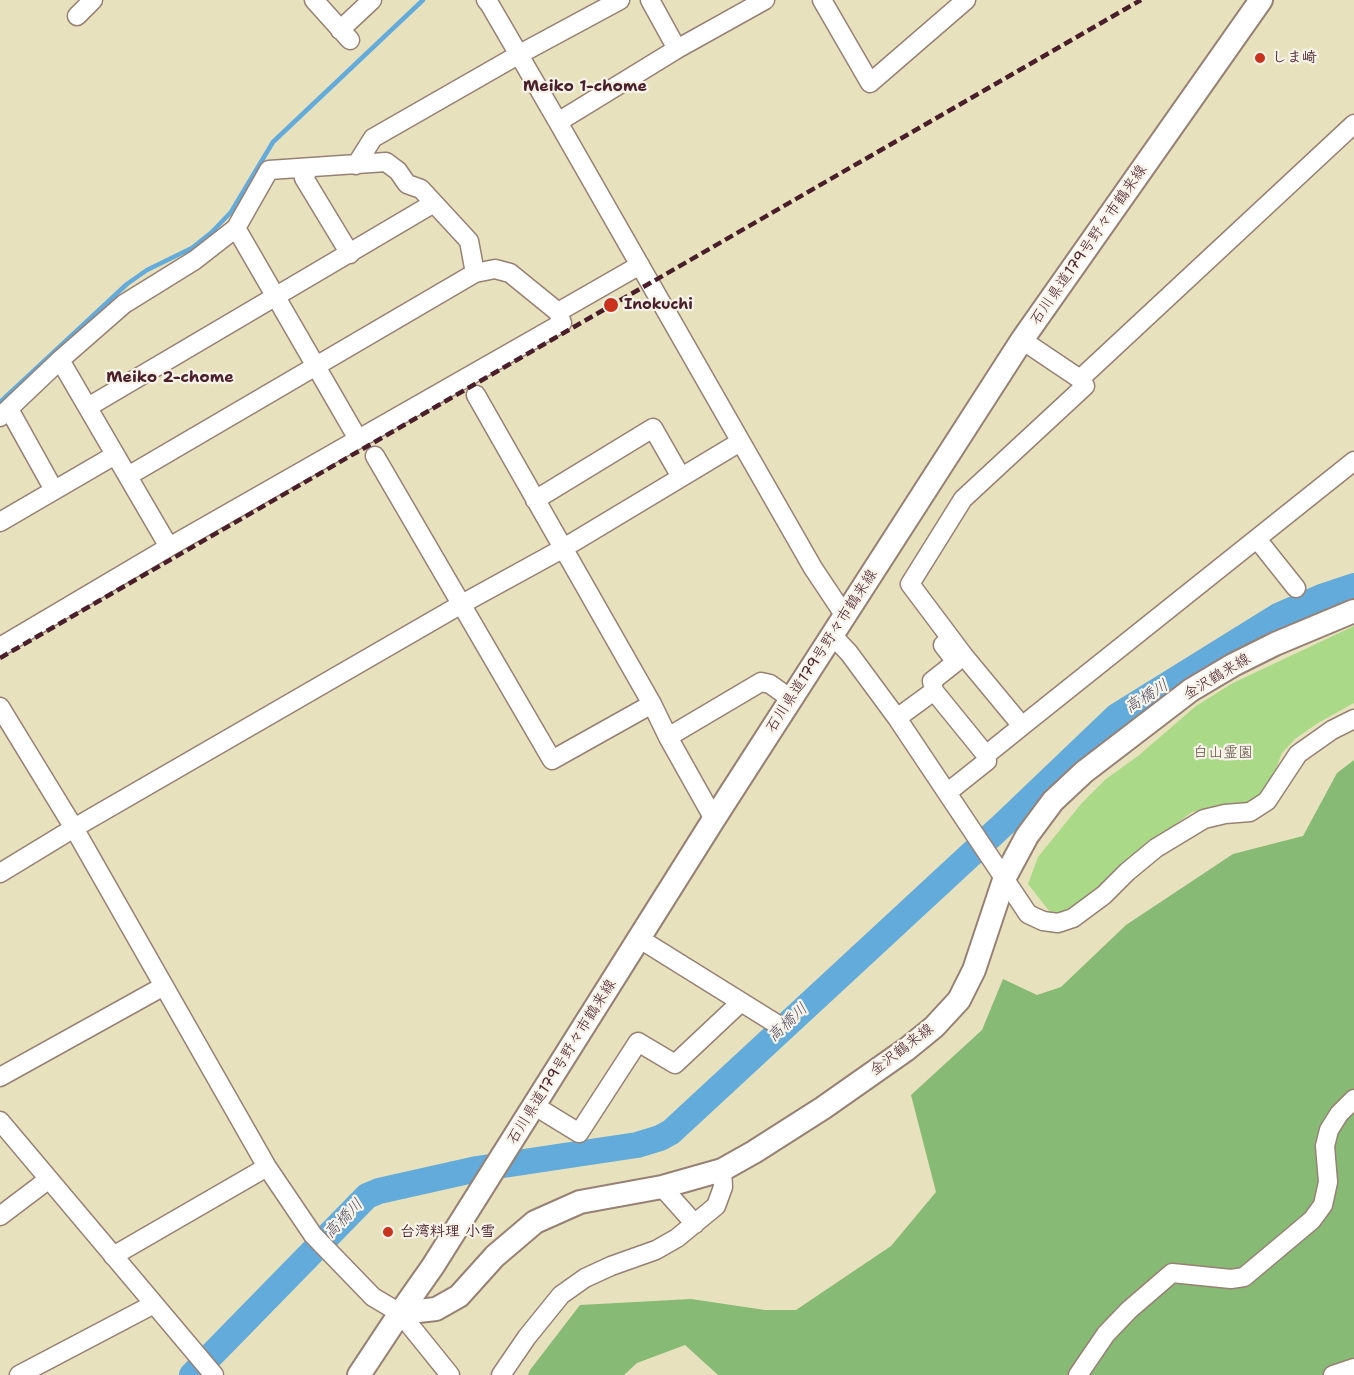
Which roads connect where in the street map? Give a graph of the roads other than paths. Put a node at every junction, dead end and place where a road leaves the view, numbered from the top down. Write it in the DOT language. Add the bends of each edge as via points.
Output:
graph roads {
  1 [pos="93,0"];
  2 [pos="314,0"];
  3 [pos="372,0"];
  4 [pos="486,0"];
  5 [pos="620,0"];
  6 [pos="650,0"];
  7 [pos="765,0"];
  8 [pos="822,0"];
  9 [pos="966,0"];
  10 [pos="1261,0"];
  11 [pos="77,16"];
  12 [pos="677,49"];
  13 [pos="518,55"];
  14 [pos="558,122"];
  15 [pos="1354,124"];
  16 [pos="356,165"];
  17 [pos="309,168"];
  18 [pos="434,203"];
  19 [pos="236,228"];
  20 [pos="350,254"];
  21 [pos="640,266"];
  22 [pos="475,273"];
  23 [pos="276,298"];
  24 [pos="558,312"];
  25 [pos="1022,340"];
  26 [pos="60,360"];
  27 [pos="316,366"];
  28 [pos="1080,379"];
  29 [pos="476,396"];
  30 [pos="88,407"];
  31 [pos="4,413"];
  32 [pos="358,439"];
  33 [pos="740,442"];
  34 [pos="116,455"];
  35 [pos="375,456"];
  36 [pos="1354,460"];
  37 [pos="128,476"];
  38 [pos="681,477"];
  39 [pos="54,490"];
  40 [pos="535,500"];
  41 [pos="0,522"];
  42 [pos="1257,539"];
  43 [pos="169,547"];
  44 [pos="561,549"];
  45 [pos="1296,588"];
  46 [pos="460,605"];
  47 [pos="913,605"];
  48 [pos="1354,611"];
  49 [pos="845,616"];
  50 [pos="832,635"];
  51 [pos="0,647"];
  52 [pos="934,691"];
  53 [pos="791,699"];
  54 [pos="652,704"];
  55 [pos="0,707"];
  56 [pos="897,718"];
  57 [pos="1354,719"];
  58 [pos="1022,726"];
  59 [pos="668,737"];
  60 [pos="986,755"];
  61 [pos="948,792"];
  62 [pos="714,819"];
  63 [pos="74,828"];
  64 [pos="0,873"];
  65 [pos="1005,877"];
  66 [pos="640,939"];
  67 [pos="164,986"];
  68 [pos="741,1002"];
  69 [pos="775,1023"];
  70 [pos="0,1077"];
  71 [pos="1354,1099"];
  72 [pos="535,1106"];
  73 [pos="0,1121"];
  74 [pos="267,1167"];
  75 [pos="722,1170"];
  76 [pos="49,1179"];
  77 [pos="662,1187"];
  78 [pos="0,1216"];
  79 [pos="695,1224"];
  80 [pos="113,1256"];
  81 [pos="154,1304"];
  82 [pos="400,1313"];
  83 [pos="207,1367"];
  84 [pos="1354,1368"];
  85 [pos="19,1375"];
  86 [pos="359,1375"];
  87 [pos="450,1375"];
  88 [pos="501,1375"];
  89 [pos="1078,1375"];
  90 [pos="1333,1375"];
  1 -- 11 [label="street"];
  2 -- 3 [label="street" via="345,35"];
  4 -- 13 [label="street"];
  5 -- 13 [label="street"];
  6 -- 12 [label="street"];
  7 -- 12 [label="street"];
  8 -- 9 [label="street" via="870,83"];
  10 -- 25 [label="main road, 石川県道179号野々市鶴来線"];
  12 -- 14 [label="street"];
  13 -- 14 [label="street"];
  13 -- 16 [label="street" via="373,138"];
  14 -- 21 [label="street"];
  15 -- 28 [label="street"];
  16 -- 17 [label="street"];
  16 -- 18 [label="street" via="386,162 406,184 421,189"];
  17 -- 19 [label="street" via="269,170"];
  17 -- 20 [label="street" via="304,178"];
  18 -- 20 [label="street"];
  18 -- 22 [label="street" via="469,241"];
  19 -- 23 [label="street"];
  19 -- 26 [label="street" via="195,260 124,304"];
  20 -- 23 [label="street"];
  21 -- 24 [label="street"];
  21 -- 33 [label="street"];
  22 -- 24 [label="street" via="495,269 510,273"];
  22 -- 27 [label="street"];
  23 -- 27 [label="street"];
  23 -- 30 [label="street"];
  24 -- 32 [label="street" via="562,323"];
  25 -- 28 [label="street"];
  25 -- 49 [label="main road, 石川県道179号野々市鶴来線"];
  26 -- 30 [label="street"];
  26 -- 31 [label="street"];
  27 -- 32 [label="street"];
  27 -- 37 [label="street"];
  28 -- 58 [label="street" via="1084,386 963,499 910,584"];
  29 -- 40 [label="street"];
  30 -- 34 [label="street"];
  31 -- 39 [label="street"];
  32 -- 43 [label="street"];
  33 -- 38 [label="street"];
  33 -- 49 [label="street"];
  34 -- 37 [label="street"];
  34 -- 39 [label="street"];
  35 -- 46 [label="street"];
  36 -- 42 [label="street"];
  37 -- 43 [label="street"];
  38 -- 40 [label="street" via="653,428"];
  38 -- 44 [label="street"];
  39 -- 41 [label="street"];
  40 -- 44 [label="street"];
  42 -- 45 [label="street"];
  42 -- 58 [label="street"];
  43 -- 51 [label="street"];
  44 -- 46 [label="street"];
  44 -- 54 [label="street"];
  46 -- 54 [label="street" via="552,760"];
  46 -- 63 [label="street"];
  47 -- 52 [label="street" via="956,662 932,681"];
  48 -- 65 [label="main road, 金沢鶴来線" via="1275,644 1191,690 1084,772 1053,801 1027,836"];
  49 -- 50 [label="main road, 石川県道179号野々市鶴来線"];
  50 -- 53 [label="main road, 石川県道179号野々市鶴来線"];
  50 -- 56 [label="street"];
  52 -- 56 [label="street"];
  52 -- 60 [label="street"];
  53 -- 59 [label="street" via="761,682"];
  53 -- 62 [label="main road, 石川県道179号野々市鶴来線"];
  54 -- 59 [label="street"];
  55 -- 63 [label="street"];
  56 -- 61 [label="street"];
  57 -- 65 [label="street" via="1298,754 1267,801 1250,812 1204,819 1184,830 1073,918 1058,923 1028,914"];
  58 -- 60 [label="street"];
  59 -- 62 [label="street"];
  60 -- 61 [label="street" via="987,761"];
  61 -- 65 [label="street"];
  62 -- 66 [label="main road, 石川県道179号野々市鶴来線"];
  63 -- 64 [label="street"];
  63 -- 67 [label="street"];
  65 -- 75 [label="main road, 金沢鶴来線" via="974,970 959,1000 934,1027 823,1108"];
  66 -- 68 [label="street"];
  66 -- 72 [label="main road, 石川県道179号野々市鶴来線"];
  67 -- 70 [label="street"];
  67 -- 74 [label="street"];
  68 -- 69 [label="street"];
  68 -- 72 [label="street" via="675,1064 638,1042 579,1132"];
  71 -- 89 [label="street" via="1329,1130 1325,1146 1328,1182 1323,1205 1312,1220 1244,1277 1172,1273 1106,1334"];
  72 -- 82 [label="main road, 石川県道179号野々市鶴来線"];
  73 -- 76 [label="street"];
  74 -- 80 [label="street"];
  74 -- 82 [label="street" via="320,1243 373,1297"];
  75 -- 77 [label="main road, 金沢鶴来線"];
  75 -- 79 [label="street" via="723,1187 716,1206"];
  76 -- 78 [label="street"];
  76 -- 80 [label="street"];
  77 -- 79 [label="street"];
  77 -- 82 [label="main road, 金沢鶴来線" via="580,1202 535,1222 495,1256 459,1296 436,1309"];
  79 -- 88 [label="street" via="656,1250 610,1266 561,1295"];
  80 -- 81 [label="street"];
  81 -- 83 [label="street"];
  81 -- 85 [label="street"];
  82 -- 86 [label="main road"];
  82 -- 87 [label="street"];
  84 -- 90 [label="street"];
}
